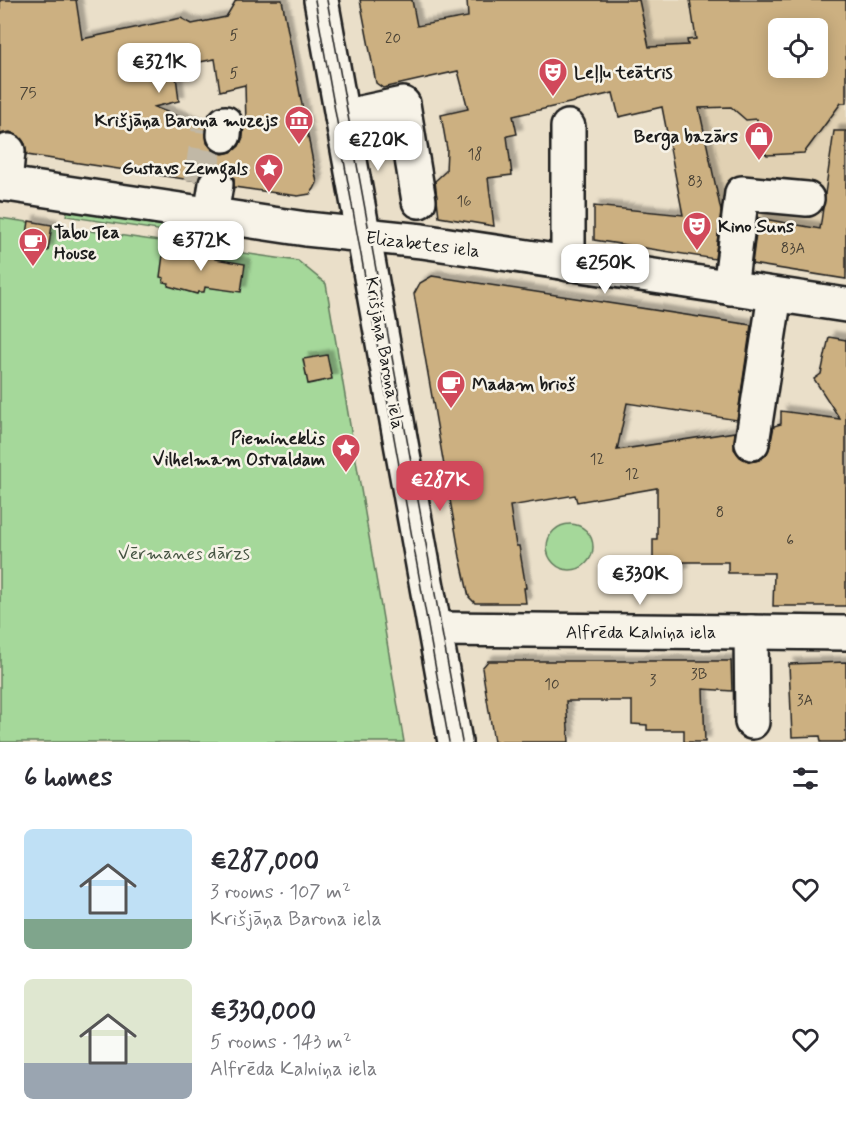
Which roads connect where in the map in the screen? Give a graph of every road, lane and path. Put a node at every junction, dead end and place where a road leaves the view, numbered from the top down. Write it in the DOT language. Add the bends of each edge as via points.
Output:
graph roads {
  1 [pos="321,0"];
  2 [pos="342,117"];
  3 [pos="568,127"];
  4 [pos="8,151"];
  5 [pos="3,183"];
  6 [pos="807,199"];
  7 [pos="418,201"];
  8 [pos="364,237"];
  9 [pos="568,264"];
  10 [pos="730,288"];
  11 [pos="775,295"];
  12 [pos="846,305"];
  13 [pos="752,443"];
  14 [pos="435,629"];
  15 [pos="751,632"];
  16 [pos="846,633"];
  17 [pos="752,722"];
  18 [pos="455,742"];
  1 -- 2 [label="street, Krišjāņa Barona iela"];
  2 -- 7 [label="street" via="403,104"];
  2 -- 8 [label="street, Krišjāņa Barona iela"];
  3 -- 9 [label="street"];
  4 -- 5 [label="street"];
  5 -- 8 [label="street, Elizabetes iela" via="205,198"];
  6 -- 10 [label="street" via="742,193"];
  8 -- 9 [label="street, Elizabetes iela" via="422,241"];
  8 -- 14 [label="street, Krišjāņa Barona iela"];
  9 -- 10 [label="street, Elizabetes iela"];
  10 -- 11 [label="street, Elizabetes iela"];
  11 -- 12 [label="street, Elizabetes iela"];
  11 -- 13 [label="street"];
  14 -- 15 [label="street, Alfrēda Kalniņa iela"];
  14 -- 18 [label="street, Krišjāņa Barona iela"];
  15 -- 16 [label="street, Alfrēda Kalniņa iela"];
  15 -- 17 [label="street"];
}
